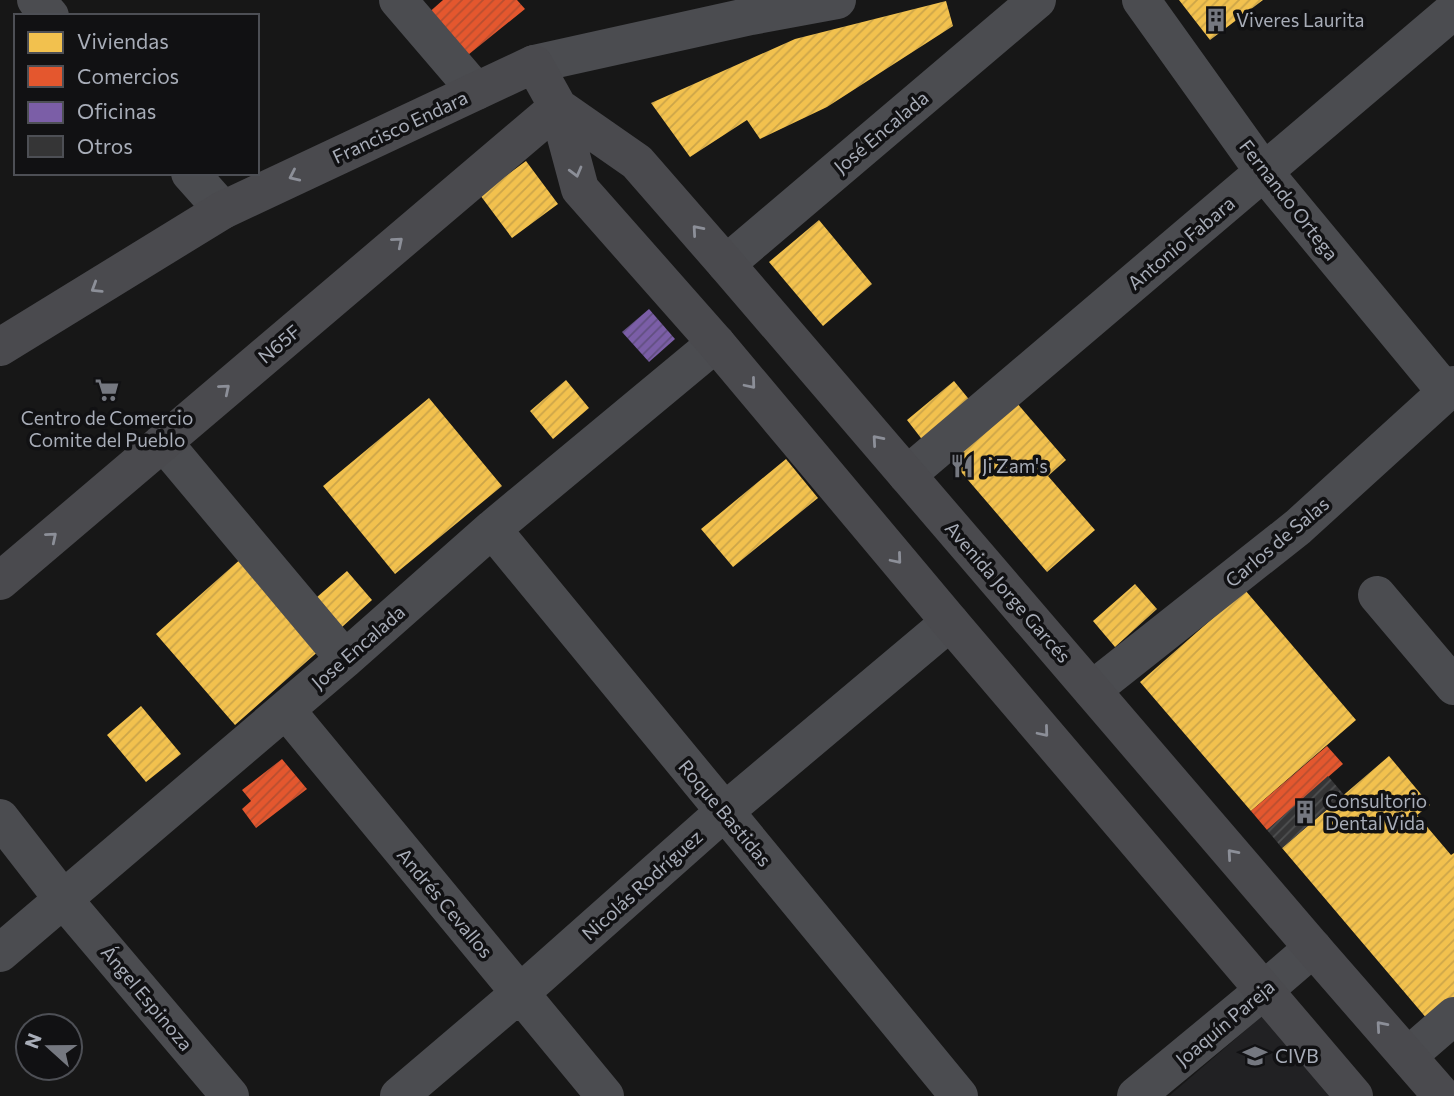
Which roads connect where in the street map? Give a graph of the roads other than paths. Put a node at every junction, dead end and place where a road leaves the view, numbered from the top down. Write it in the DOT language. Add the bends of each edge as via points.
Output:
graph roads {
  1 [pos="36,0"];
  2 [pos="398,0"];
  3 [pos="837,0"];
  4 [pos="1037,0"];
  5 [pos="1141,0"];
  6 [pos="744,8"];
  7 [pos="1454,10"];
  8 [pos="48,14"];
  9 [pos="534,64"];
  10 [pos="476,91"];
  11 [pos="558,107"];
  12 [pos="1264,172"];
  13 [pos="192,175"];
  14 [pos="223,210"];
  15 [pos="726,264"];
  16 [pos="716,343"];
  17 [pos="0,347"];
  18 [pos="1450,389"];
  19 [pos="163,442"];
  20 [pos="907,475"];
  21 [pos="492,529"];
  22 [pos="0,581"];
  23 [pos="1377,596"];
  24 [pos="950,622"];
  25 [pos="345,659"];
  26 [pos="1454,686"];
  27 [pos="1092,690"];
  28 [pos="286,710"];
  29 [pos="724,811"];
  30 [pos="0,818"];
  31 [pos="64,899"];
  32 [pos="1313,948"];
  33 [pos="0,953"];
  34 [pos="1263,991"];
  35 [pos="520,993"];
  36 [pos="1454,1016"];
  37 [pos="1408,1056"];
  38 [pos="230,1096"];
  39 [pos="399,1096"];
  40 [pos="605,1096"];
  41 [pos="959,1096"];
  42 [pos="1136,1096"];
  43 [pos="1354,1096"];
  44 [pos="1442,1096"];
  1 -- 8 [label="street"];
  2 -- 10 [label="street"];
  3 -- 6 [label="street, Francisco Endara"];
  4 -- 15 [label="street, José Encalada"];
  5 -- 12 [label="street, Fernando Ortega"];
  6 -- 9 [label="street, Francisco Endara"];
  7 -- 12 [label="street, Antonio Fabara"];
  9 -- 10 [label="street, Francisco Endara"];
  9 -- 11 [label="street, Avenida Jorge Garcés"];
  10 -- 14 [label="street, Francisco Endara, one-way"];
  15 -- 11 [label="street, Avenida Jorge Garcés, one-way" via="637,162"];
  11 -- 16 [label="street, Avenida Jorge Garcés, one-way" via="580,189"];
  19 -- 11 [label="street, N65F, one-way"];
  12 -- 18 [label="street, Fernando Ortega"];
  12 -- 20 [label="street, Antonio Fabara"];
  13 -- 14 [label="street"];
  14 -- 17 [label="street, Francisco Endara, one-way"];
  20 -- 15 [label="street, Avenida Jorge Garcés, one-way"];
  16 -- 21 [label="street, Jose Encalada"];
  16 -- 24 [label="street, Avenida Jorge Garcés, one-way"];
  18 -- 27 [label="street, Carlos de Salas" via="1298,527"];
  22 -- 19 [label="street, N65F, one-way"];
  19 -- 25 [label="street"];
  20 -- 27 [label="street, Avenida Jorge Garcés"];
  21 -- 25 [label="street, Jose Encalada"];
  21 -- 29 [label="street, Roque Bastidas"];
  23 -- 26 [label="street"];
  24 -- 29 [label="street, Nicolás Rodríguez"];
  24 -- 34 [label="street, Avenida Jorge Garcés, one-way"];
  25 -- 28 [label="street, Jose Encalada"];
  32 -- 27 [label="street, Avenida Jorge Garcés, one-way"];
  28 -- 31 [label="street, Jose Encalada"];
  28 -- 35 [label="street, Andrés Cevallos"];
  29 -- 35 [label="street, Nicolás Rodríguez"];
  29 -- 41 [label="street, Roque Bastidas"];
  30 -- 31 [label="street, Ángel Espinoza"];
  31 -- 33 [label="street, Jose Encalada"];
  31 -- 38 [label="street, Ángel Espinoza"];
  32 -- 34 [label="street, Joaquín Pareja"];
  37 -- 32 [label="street, Avenida Jorge Garcés, one-way"];
  34 -- 42 [label="street, Joaquín Pareja"];
  34 -- 43 [label="street, Avenida Jorge Garcés"];
  35 -- 39 [label="street, Nicolás Rodríguez"];
  35 -- 40 [label="street, Andrés Cevallos"];
  36 -- 37 [label="street"];
  37 -- 44 [label="street, Avenida Jorge Garcés"];
}
